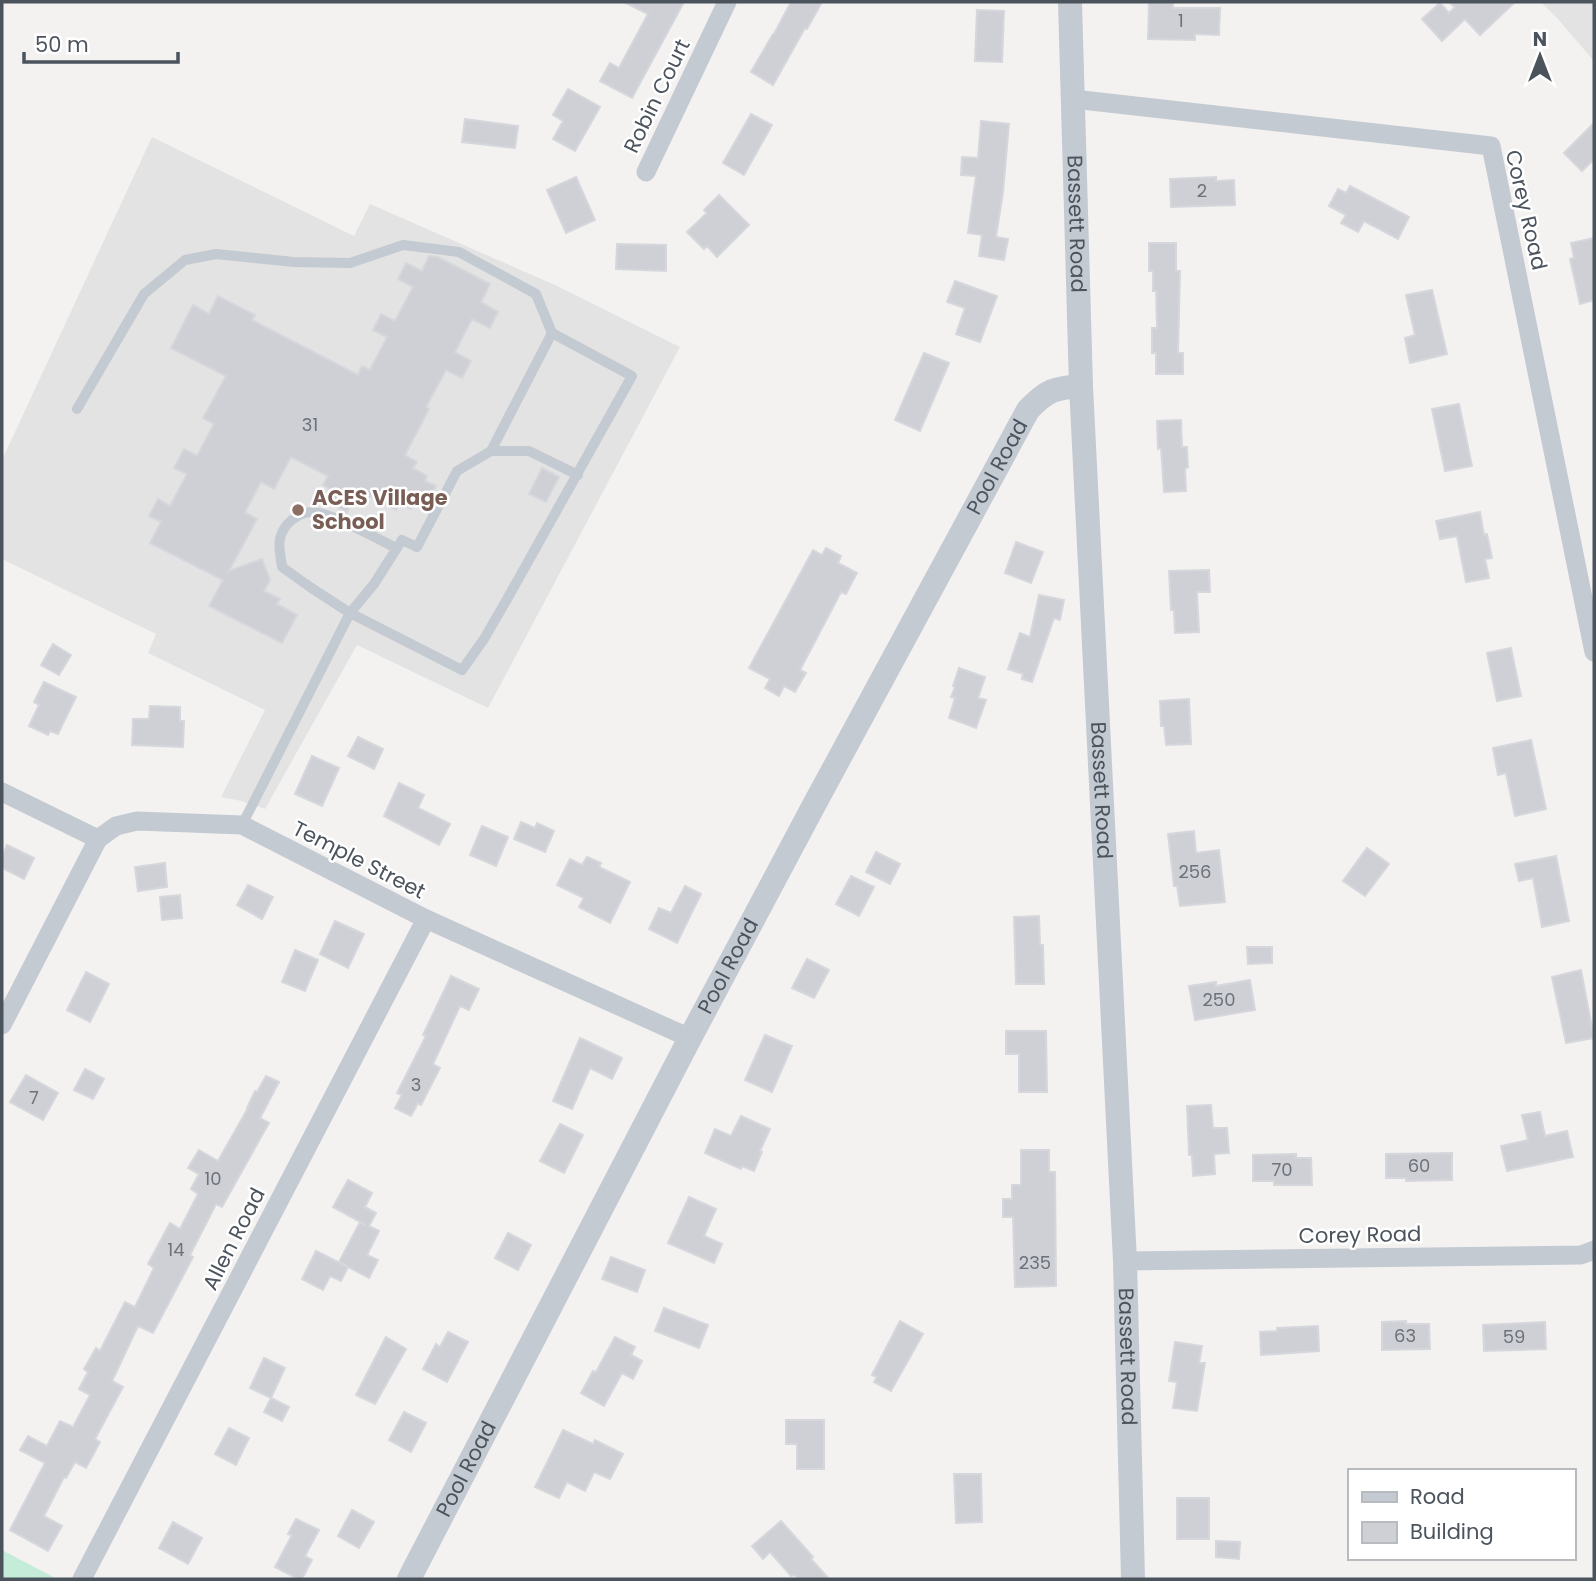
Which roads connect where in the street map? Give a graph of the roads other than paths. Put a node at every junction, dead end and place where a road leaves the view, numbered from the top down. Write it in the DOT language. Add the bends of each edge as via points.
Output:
graph roads {
  1 [pos="727,2"];
  2 [pos="1070,2"];
  3 [pos="1073,99"];
  4 [pos="646,172"];
  5 [pos="551,333"];
  6 [pos="1081,386"];
  7 [pos="78,409"];
  8 [pos="491,451"];
  9 [pos="578,475"];
  10 [pos="396,548"];
  11 [pos="350,613"];
  12 [pos="1594,652"];
  13 [pos="2,792"];
  14 [pos="242,825"];
  15 [pos="98,839"];
  16 [pos="426,919"];
  17 [pos="2,1025"];
  18 [pos="690,1038"];
  19 [pos="1594,1250"];
  20 [pos="1125,1261"];
  21 [pos="82,1579"];
  22 [pos="409,1579"];
  23 [pos="1133,1579"];
  1 -- 4 [label="street, Robin Court"];
  2 -- 3 [label="street, Bassett Road"];
  3 -- 6 [label="street, Bassett Road"];
  3 -- 12 [label="street, Corey Road" via="1491,146"];
  5 -- 7 [label="lane" via="536,294 459,252 402,245 350,263 216,254 185,260 144,295"];
  5 -- 8 [label="lane"];
  5 -- 9 [label="lane" via="632,376"];
  6 -- 18 [label="street, Pool Road" via="1059,388 1028,410"];
  6 -- 20 [label="street, Bassett Road"];
  8 -- 9 [label="lane" via="529,451"];
  8 -- 10 [label="lane" via="457,471 417,547 402,540"];
  9 -- 11 [label="lane" via="462,670"];
  10 -- 11 [label="lane"];
  10 -- 11 [label="lane" via="326,514 310,512 285,525 279,541 282,567"];
  11 -- 14 [label="lane"];
  13 -- 15 [label="street"];
  14 -- 15 [label="street, Temple Street" via="136,821 116,826"];
  14 -- 16 [label="street, Temple Street"];
  15 -- 17 [label="street"];
  16 -- 18 [label="street, Temple Street"];
  16 -- 21 [label="street, Allen Road"];
  18 -- 22 [label="street, Pool Road"];
  19 -- 20 [label="street, Corey Road" via="1581,1255"];
  20 -- 23 [label="street, Bassett Road"];
}
